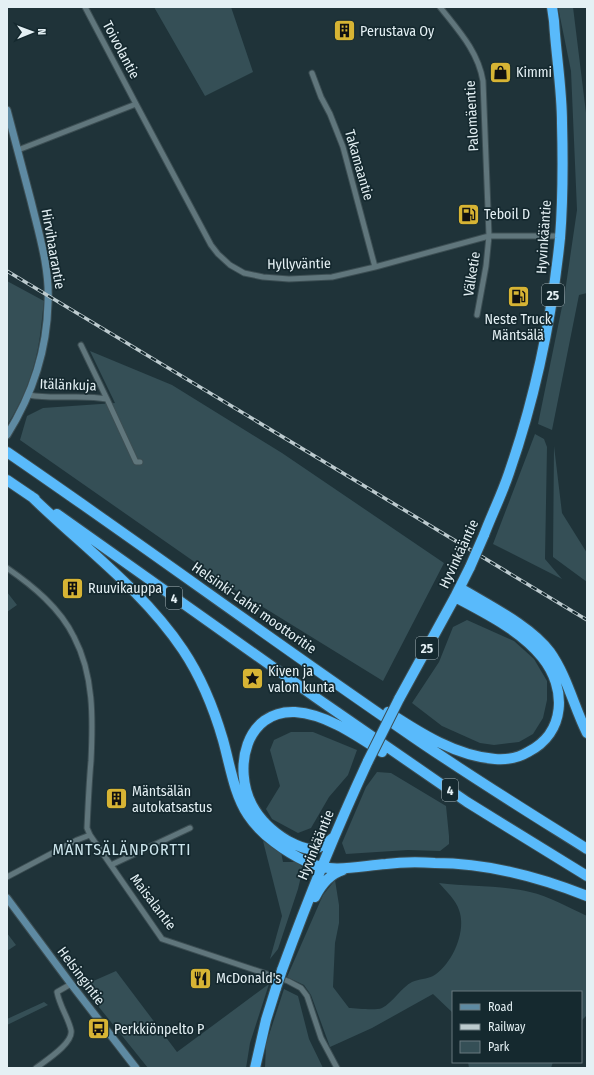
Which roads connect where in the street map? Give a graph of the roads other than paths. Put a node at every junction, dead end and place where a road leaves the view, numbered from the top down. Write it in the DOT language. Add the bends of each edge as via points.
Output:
graph roads {
  1 [pos="85,7"];
  2 [pos="440,7"];
  3 [pos="546,7"];
  4 [pos="552,7"];
  5 [pos="555,46"];
  6 [pos="312,73"];
  7 [pos="136,104"];
  8 [pos="7,110"];
  9 [pos="18,150"];
  10 [pos="489,236"];
  11 [pos="560,236"];
  12 [pos="375,267"];
  13 [pos="477,314"];
  14 [pos="81,345"];
  15 [pos="29,395"];
  16 [pos="107,399"];
  17 [pos="7,435"];
  18 [pos="7,452"];
  19 [pos="140,462"];
  20 [pos="7,480"];
  21 [pos="31,496"];
  22 [pos="7,568"];
  23 [pos="458,592"];
  24 [pos="290,650"];
  25 [pos="587,734"];
  26 [pos="467,802"];
  27 [pos="190,828"];
  28 [pos="90,835"];
  29 [pos="334,837"];
  30 [pos="587,849"];
  31 [pos="111,865"];
  32 [pos="321,867"];
  33 [pos="354,867"];
  34 [pos="587,876"];
  35 [pos="7,877"];
  36 [pos="587,896"];
  37 [pos="7,898"];
  38 [pos="299,925"];
  39 [pos="71,984"];
  40 [pos="260,1043"];
  41 [pos="36,1068"];
  42 [pos="136,1068"];
  43 [pos="255,1068"];
  44 [pos="259,1068"];
  45 [pos="337,1068"];
  1 -- 7 [label="street, Toivolantie"];
  2 -- 10 [label="street, Palomäentie" via="470,46 481,70"];
  3 -- 5 [label="highway, Hyvinkääntie / 25"];
  4 -- 5 [label="highway, Hyvinkääntie / 25"];
  5 -- 11 [label="highway, Hyvinkääntie / 25" via="562,121"];
  6 -- 12 [label="street, Takamaantie" via="343,147"];
  7 -- 9 [label="street"];
  7 -- 12 [label="street, Hyllyväntie" via="211,245 230,265 244,273 289,279 332,277"];
  8 -- 9 [label="street, Hirvihaarantie"];
  9 -- 15 [label="street, Hirvihaarantie" via="41,240 48,284 45,339"];
  10 -- 11 [label="street, Hyllyväntie"];
  10 -- 12 [label="street, Hyllyväntie"];
  10 -- 13 [label="street, Välketie"];
  11 -- 23 [label="highway, Hyvinkääntie / 25, bridge" via="550,314 533,391 509,474"];
  14 -- 16 [label="street, Itälänkuja"];
  15 -- 16 [label="street, Itälänkuja" via="47,398"];
  15 -- 17 [label="street, Hirvihaarantie"];
  16 -- 19 [label="street, Itälänkuja" via="136,462"];
  18 -- 24 [label="highway, Helsinki-Lahti moottoritie / 4"];
  20 -- 21 [label="highway, 4"];
  21 -- 26 [label="highway, 4"];
  21 -- 32 [label="highway" via="131,588 183,650 205,690 216,717 239,795 249,817 270,839 307,862"];
  22 -- 28 [label="street, Maisalantie" via="44,597 61,616 74,636 86,669 92,708 87,828"];
  23 -- 24 [label="highway" via="534,648 554,677 559,706 554,726 544,742 520,756 495,759 445,744 405,723"];
  23 -- 25 [label="highway" via="514,621 538,639 557,664"];
  23 -- 29 [label="highway, Hyvinkääntie / 25, bridge" via="399,699"];
  24 -- 30 [label="highway, Helsinki-Lahti moottoritie / 4" via="462,770"];
  26 -- 29 [label="highway" via="331,722 294,712 283,713 263,722 254,731 246,746 244,758 246,792 258,814 269,827 306,849 319,848"];
  26 -- 34 [label="highway, 4"];
  27 -- 31 [label="street"];
  28 -- 31 [label="street, Maisalantie"];
  28 -- 35 [label="street"];
  29 -- 32 [label="highway, Hyvinkääntie / 25"];
  31 -- 45 [label="street, Maisalantie" via="162,939 288,981 301,988 307,996 321,1038"];
  32 -- 33 [label="highway"];
  32 -- 38 [label="highway, Hyvinkääntie / 25"];
  33 -- 36 [label="highway" via="410,862 476,866 531,877"];
  33 -- 38 [label="highway" via="340,871 325,881"];
  37 -- 39 [label="street, Helsingintie"];
  38 -- 40 [label="highway, Hyvinkääntie / 25, bridge" via="276,988"];
  39 -- 41 [label="street" via="57,992 72,1032 70,1039"];
  39 -- 42 [label="street, Helsingintie"];
  40 -- 43 [label="highway, Hyvinkääntie / 25"];
  40 -- 44 [label="highway, Hyvinkääntie / 25"];
}
